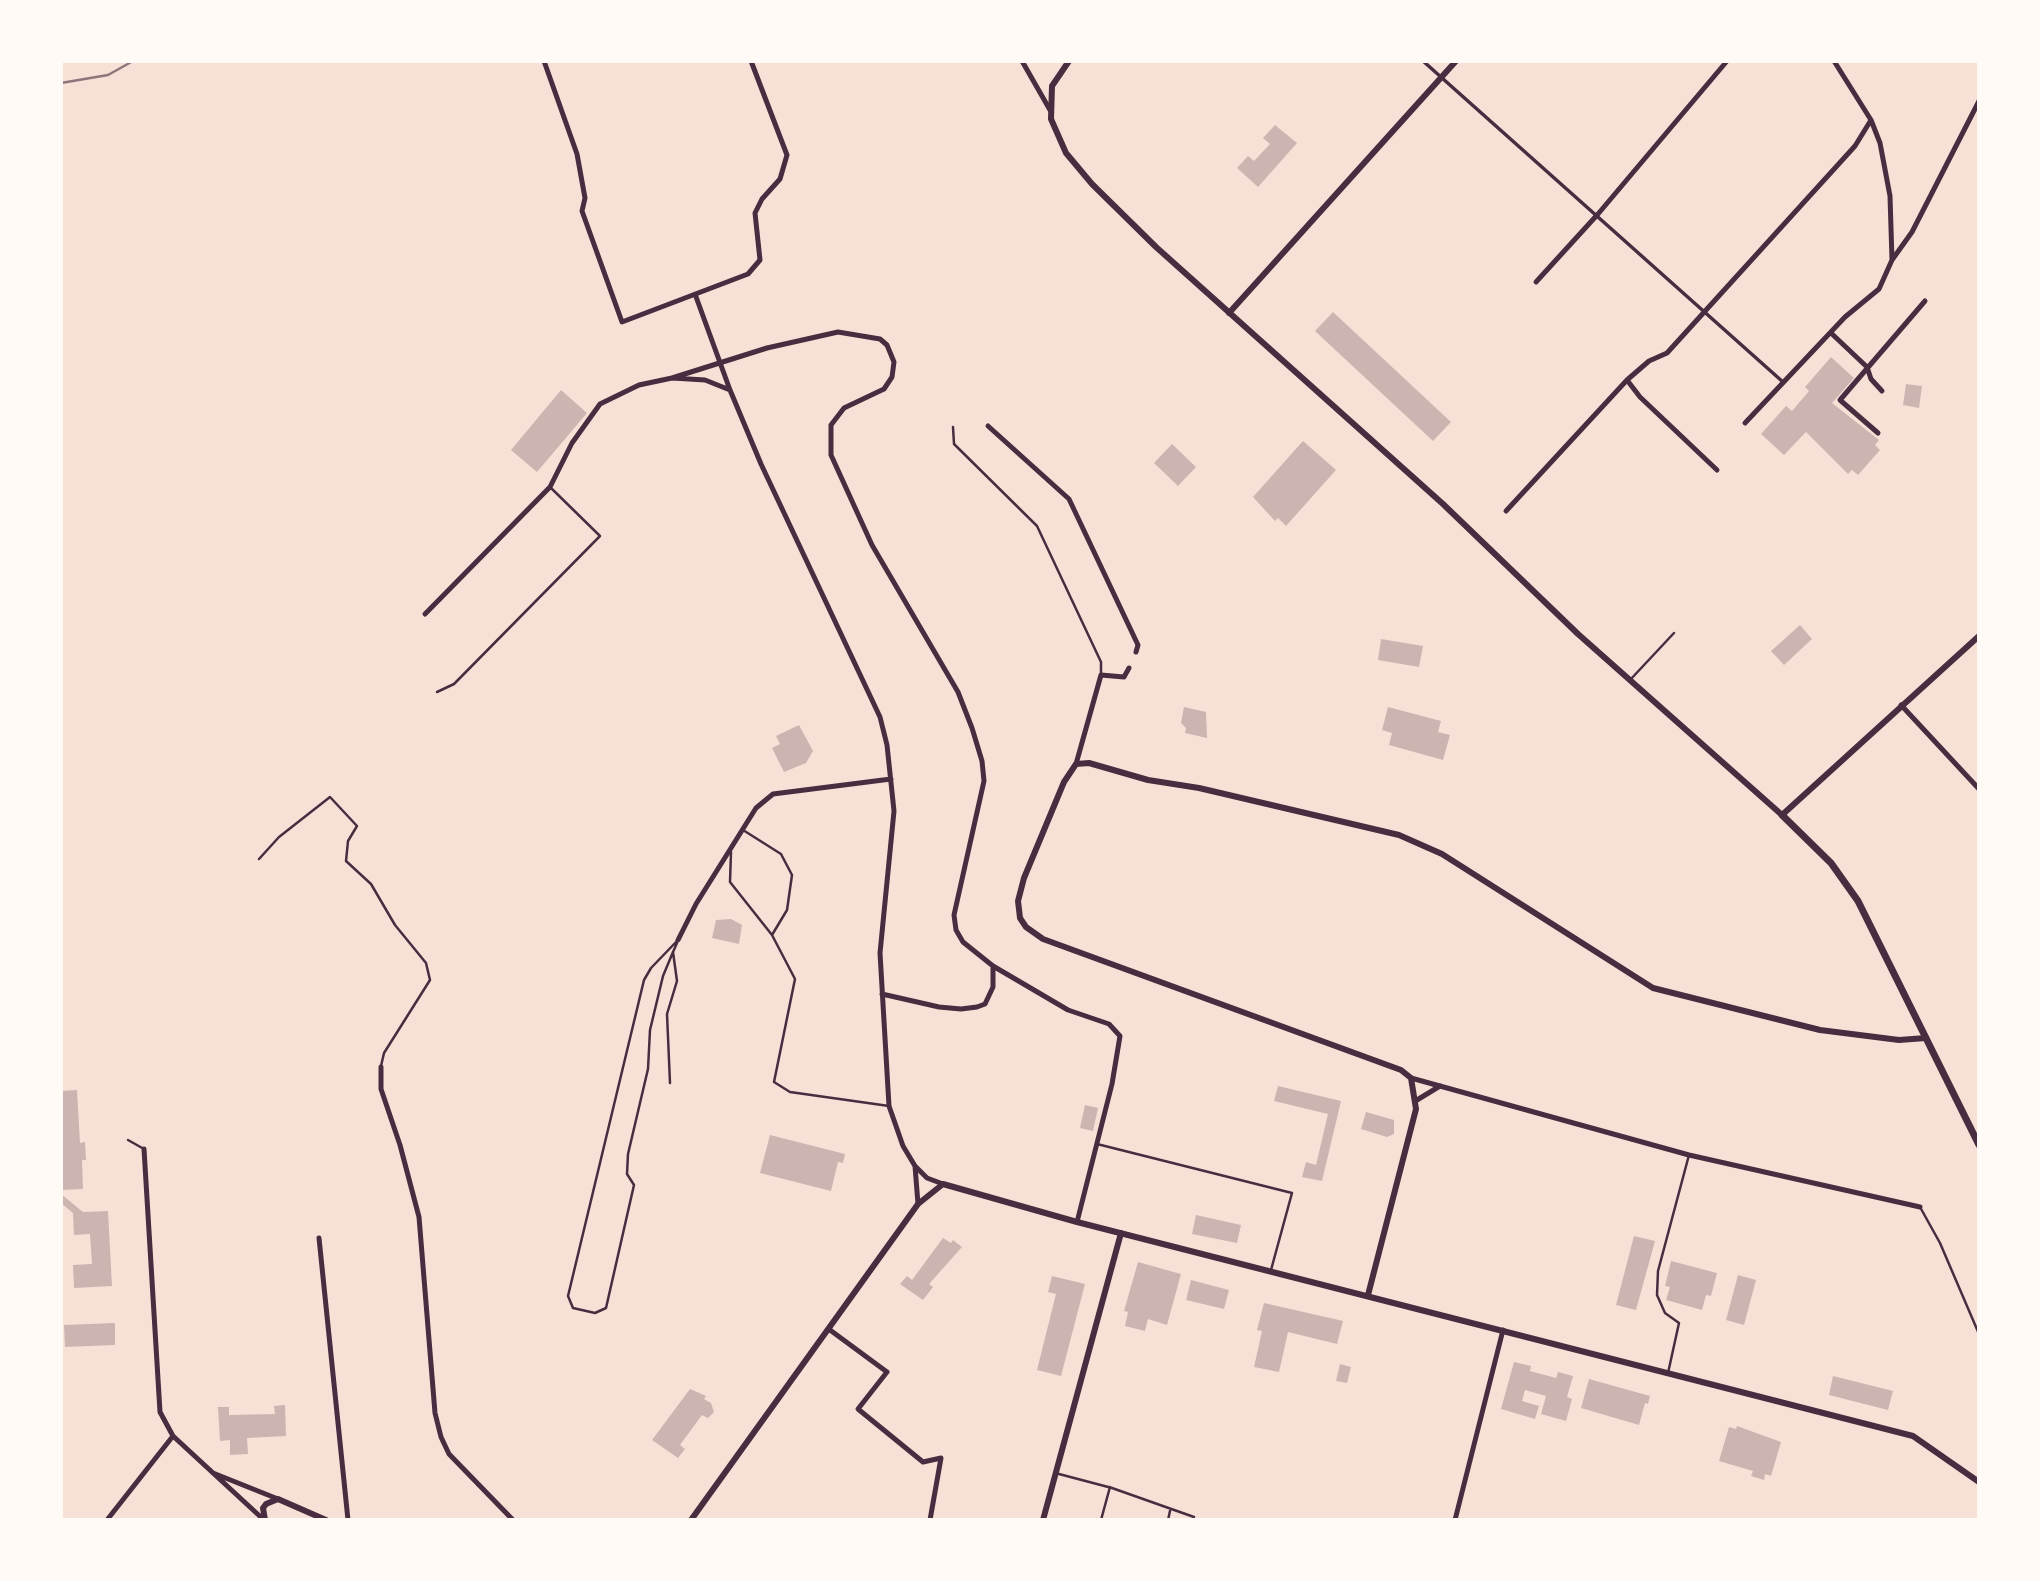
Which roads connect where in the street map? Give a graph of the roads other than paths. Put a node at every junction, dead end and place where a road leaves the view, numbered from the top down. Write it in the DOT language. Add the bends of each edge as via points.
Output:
graph roads {
  1 [pos="544,61"];
  2 [pos="751,61"];
  3 [pos="1022,61"];
  4 [pos="1069,61"];
  5 [pos="1423,61"];
  6 [pos="1456,61"];
  7 [pos="1727,61"];
  8 [pos="1835,61"];
  9 [pos="1441,78"];
  10 [pos="1979,101"];
  11 [pos="1050,110"];
  12 [pos="1871,120"];
  13 [pos="1598,214"];
  14 [pos="1892,260"];
  15 [pos="1536,282"];
  16 [pos="695,295"];
  17 [pos="1925,301"];
  18 [pos="1705,312"];
  19 [pos="1229,313"];
  20 [pos="1830,333"];
  21 [pos="720,362"];
  22 [pos="1867,367"];
  23 [pos="672,378"];
  24 [pos="1627,380"];
  25 [pos="1783,382"];
  26 [pos="730,390"];
  27 [pos="1882,391"];
  28 [pos="1745,423"];
  29 [pos="988,426"];
  30 [pos="953,427"];
  31 [pos="1878,433"];
  32 [pos="1717,470"];
  33 [pos="550,487"];
  34 [pos="1506,511"];
  35 [pos="425,614"];
  36 [pos="1674,632"];
  37 [pos="1979,636"];
  38 [pos="1136,652"];
  39 [pos="1129,668"];
  40 [pos="1101,675"];
  41 [pos="1630,680"];
  42 [pos="438,692"];
  43 [pos="1901,705"];
  44 [pos="1076,764"];
  45 [pos="891,779"];
  46 [pos="1979,789"];
  47 [pos="1782,815"];
  48 [pos="743,830"];
  49 [pos="731,849"];
  50 [pos="259,859"];
  51 [pos="772,935"];
  52 [pos="678,940"];
  53 [pos="673,952"];
  54 [pos="993,966"];
  55 [pos="882,994"];
  56 [pos="1926,1038"];
  57 [pos="381,1067"];
  58 [pos="1411,1078"];
  59 [pos="670,1083"];
  60 [pos="1440,1086"];
  61 [pos="1417,1100"];
  62 [pos="889,1105"];
  63 [pos="128,1140"];
  64 [pos="1097,1144"];
  65 [pos="1979,1145"];
  66 [pos="144,1149"];
  67 [pos="1689,1155"];
  68 [pos="915,1166"];
  69 [pos="943,1184"];
  70 [pos="918,1204"];
  71 [pos="1920,1207"];
  72 [pos="1077,1222"];
  73 [pos="1121,1233"];
  74 [pos="319,1238"];
  75 [pos="1271,1270"];
  76 [pos="1368,1295"];
  77 [pos="830,1330"];
  78 [pos="1503,1330"];
  79 [pos="1979,1334"];
  80 [pos="1668,1373"];
  81 [pos="173,1436"];
  82 [pos="208,1470"];
  83 [pos="1055,1473"];
  84 [pos="1979,1482"];
  85 [pos="1110,1487"];
  86 [pos="278,1499"];
  87 [pos="1170,1511"];
  88 [pos="1195,1517"];
  89 [pos="107,1520"];
  90 [pos="264,1520"];
  91 [pos="326,1520"];
  92 [pos="348,1520"];
  93 [pos="513,1520"];
  94 [pos="691,1520"];
  95 [pos="930,1520"];
  96 [pos="1043,1520"];
  97 [pos="1101,1520"];
  98 [pos="1168,1520"];
  99 [pos="1455,1520"];
  1 -- 16 [label="street" via="577,154 585,198 582,211 622,322"];
  2 -- 16 [label="street" via="787,155 780,179 755,213 760,260 756,267"];
  3 -- 11 [label="street"];
  4 -- 11 [label="street" via="1052,86"];
  5 -- 9 [label="street"];
  6 -- 9 [label="street"];
  7 -- 13 [label="street"];
  8 -- 12 [label="street"];
  9 -- 13 [label="street"];
  9 -- 19 [label="street"];
  10 -- 14 [label="street" via="1912,232"];
  11 -- 19 [label="street" via="1066,153 1092,184"];
  12 -- 14 [label="street" via="1891,196"];
  12 -- 18 [label="street" via="1855,146"];
  13 -- 15 [label="street"];
  13 -- 18 [label="street"];
  14 -- 20 [label="street" via="1879,289"];
  16 -- 21 [label="street"];
  17 -- 22 [label="street"];
  18 -- 24 [label="street" via="1667,353"];
  18 -- 25 [label="street"];
  19 -- 41 [label="street"];
  20 -- 22 [label="street"];
  20 -- 25 [label="street"];
  21 -- 23 [label="street"];
  21 -- 26 [label="street"];
  21 -- 54 [label="street" via="818,334 838,332 880,339 887,345 894,362 892,377 884,388 844,408 831,425 831,456 872,545 958,692 972,728 984,781 954,915 963,943"];
  22 -- 27 [label="street"];
  22 -- 31 [label="street" via="1840,400"];
  23 -- 26 [label="street" via="705,380"];
  23 -- 33 [label="street" via="639,386 600,404 572,443"];
  24 -- 32 [label="street"];
  24 -- 34 [label="street"];
  25 -- 28 [label="street"];
  26 -- 45 [label="street" via="814,583 880,717"];
  29 -- 38 [label="street" via="1069,499 1139,645"];
  30 -- 40 [label="lane" via="954,444 1037,526 1101,662"];
  33 -- 35 [label="street"];
  33 -- 42 [label="lane" via="600,536 461,677"];
  36 -- 41 [label="lane"];
  37 -- 43 [label="street"];
  39 -- 40 [label="street" via="1124,677"];
  40 -- 44 [label="street"];
  41 -- 47 [label="street"];
  43 -- 46 [label="street"];
  43 -- 47 [label="street"];
  44 -- 56 [label="street" via="1089,763 1399,835 1448,858 1653,988 1820,1030 1899,1040"];
  44 -- 58 [label="street" via="1024,878 1018,901 1026,927 1043,939 1401,1070"];
  45 -- 48 [label="street" via="773,794 756,808"];
  45 -- 55 [label="street" via="894,811 880,953"];
  47 -- 56 [label="main road" via="1831,863 1858,901"];
  48 -- 49 [label="street"];
  48 -- 51 [label="lane" via="781,854 792,875 787,910"];
  49 -- 51 [label="lane" via="730,882"];
  49 -- 52 [label="street"];
  50 -- 57 [label="lane" via="330,797 357,826 348,841 346,861 371,884 426,963 430,980 384,1053"];
  51 -- 62 [label="lane" via="794,979 774,1082 790,1092"];
  52 -- 53 [label="lane"];
  52 -- 53 [label="lane" via="644,981 568,1296 573,1308 595,1313 606,1308 634,1185 627,1174 628,1154 648,1069 650,1030"];
  53 -- 59 [label="lane" via="677,981 667,1014"];
  54 -- 55 [label="street" via="993,987 985,1004 977,1007 939,1007"];
  54 -- 64 [label="street" via="1068,1010 1116,1030 1120,1045"];
  55 -- 62 [label="street"];
  56 -- 65 [label="main road"];
  57 -- 93 [label="street" via="381,1089 419,1217 435,1413 441,1437 449,1454"];
  58 -- 60 [label="street"];
  58 -- 61 [label="street"];
  60 -- 61 [label="street"];
  60 -- 67 [label="street"];
  61 -- 76 [label="street"];
  62 -- 68 [label="street"];
  63 -- 66 [label="lane"];
  64 -- 72 [label="street"];
  64 -- 75 [label="lane" via="1292,1193"];
  66 -- 81 [label="street" via="157,1388 160,1412"];
  67 -- 71 [label="street"];
  67 -- 80 [label="lane" via="1658,1271 1657,1295 1665,1313 1679,1323"];
  68 -- 69 [label="street" via="927,1178"];
  68 -- 70 [label="street"];
  69 -- 70 [label="street"];
  69 -- 72 [label="street"];
  70 -- 77 [label="street"];
  71 -- 79 [label="lane"];
  72 -- 73 [label="street"];
  73 -- 75 [label="street"];
  73 -- 83 [label="street"];
  74 -- 92 [label="street"];
  75 -- 76 [label="street"];
  76 -- 78 [label="street"];
  77 -- 94 [label="street"];
  77 -- 95 [label="street" via="887,1372 858,1409 923,1462 941,1458"];
  78 -- 80 [label="street"];
  78 -- 99 [label="street"];
  80 -- 84 [label="street" via="1913,1436"];
  81 -- 82 [label="street"];
  81 -- 89 [label="street"];
  82 -- 86 [label="street"];
  82 -- 90 [label="street"];
  83 -- 85 [label="lane"];
  83 -- 96 [label="street"];
  85 -- 87 [label="lane"];
  85 -- 97 [label="lane"];
  86 -- 90 [label="street" via="266,1504"];
  86 -- 91 [label="street"];
  87 -- 88 [label="lane"];
  87 -- 98 [label="lane"];
}
